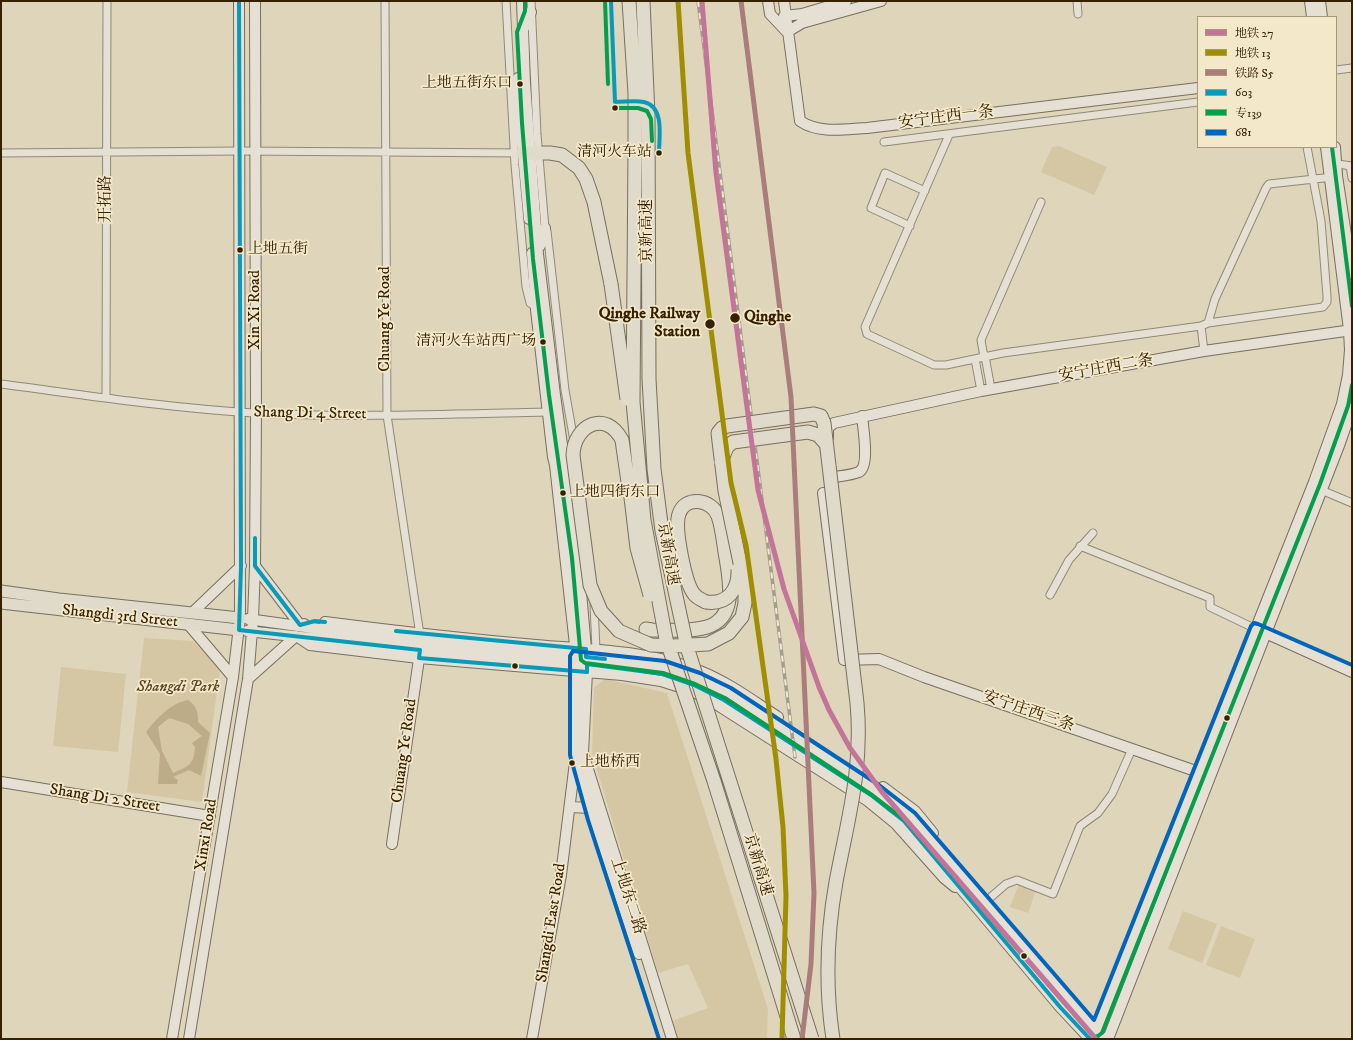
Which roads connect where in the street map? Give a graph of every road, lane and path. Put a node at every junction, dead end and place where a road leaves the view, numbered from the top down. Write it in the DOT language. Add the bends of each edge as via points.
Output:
graph roads {
  1 [pos="106,1"];
  2 [pos="239,1"];
  3 [pos="255,1"];
  4 [pos="385,1"];
  5 [pos="506,1"];
  6 [pos="515,1"];
  7 [pos="522,1"];
  8 [pos="531,1"];
  9 [pos="630,1"];
  10 [pos="643,1"];
  11 [pos="768,1"];
  12 [pos="784,1"];
  13 [pos="846,1"];
  14 [pos="881,1"];
  15 [pos="1077,1"];
  16 [pos="1310,1"];
  17 [pos="1320,1"];
  18 [pos="531,12"];
  19 [pos="1078,14"];
  20 [pos="784,16"];
  21 [pos="1312,16"];
  22 [pos="1322,16"];
  23 [pos="523,32"];
  24 [pos="787,32"];
  25 [pos="1352,68"];
  26 [pos="1337,70"];
  27 [pos="1197,88"];
  28 [pos="1197,102"];
  29 [pos="949,135"];
  30 [pos="884,142"];
  31 [pos="1307,148"];
  32 [pos="1326,148"];
  33 [pos="1335,148"];
  34 [pos="240,151"];
  35 [pos="255,151"];
  36 [pos="107,152"];
  37 [pos="385,152"];
  38 [pos="1,153"];
  39 [pos="527,153"];
  40 [pos="1336,164"];
  41 [pos="1351,166"];
  42 [pos="1333,177"];
  43 [pos="1352,178"];
  44 [pos="1313,179"];
  45 [pos="925,191"];
  46 [pos="1041,202"];
  47 [pos="910,226"];
  48 [pos="545,228"];
  49 [pos="1350,244"];
  50 [pos="538,254"];
  51 [pos="1352,274"];
  52 [pos="1208,323"];
  53 [pos="1201,326"];
  54 [pos="1351,330"];
  55 [pos="1204,351"];
  56 [pos="984,357"];
  57 [pos="976,359"];
  58 [pos="1,384"];
  59 [pos="986,390"];
  60 [pos="106,398"];
  61 [pos="1352,408"];
  62 [pos="240,412"];
  63 [pos="548,412"];
  64 [pos="256,413"];
  65 [pos="387,415"];
  66 [pos="862,416"];
  67 [pos="826,438"];
  68 [pos="721,462"];
  69 [pos="834,477"];
  70 [pos="629,489"];
  71 [pos="1321,490"];
  72 [pos="1352,503"];
  73 [pos="1093,533"];
  74 [pos="735,538"];
  75 [pos="1080,546"];
  76 [pos="241,566"];
  77 [pos="255,566"];
  78 [pos="1,591"];
  79 [pos="1050,595"];
  80 [pos="1,603"];
  81 [pos="192,613"];
  82 [pos="240,618"];
  83 [pos="253,620"];
  84 [pos="188,624"];
  85 [pos="300,625"];
  86 [pos="646,629"];
  87 [pos="1256,629"];
  88 [pos="239,630"];
  89 [pos="252,631"];
  90 [pos="1266,633"];
  91 [pos="296,636"];
  92 [pos="666,639"];
  93 [pos="420,646"];
  94 [pos="582,657"];
  95 [pos="1352,672"];
  96 [pos="233,677"];
  97 [pos="248,679"];
  98 [pos="1132,748"];
  99 [pos="579,754"];
  100 [pos="1199,772"];
  101 [pos="1210,776"];
  102 [pos="1,782"];
  103 [pos="570,807"];
  104 [pos="591,808"];
  105 [pos="210,816"];
  106 [pos="392,844"];
  107 [pos="973,894"];
  108 [pos="991,897"];
  109 [pos="1096,1037"];
  110 [pos="172,1039"];
  111 [pos="189,1039"];
  112 [pos="532,1039"];
  113 [pos="665,1039"];
  114 [pos="672,1039"];
  115 [pos="794,1039"];
  116 [pos="812,1039"];
  117 [pos="833,1039"];
  118 [pos="1108,1039"];
  1 -- 36 [label="street, 开拓路"];
  2 -- 34 [label="main road, Xin Xi Road"];
  3 -- 35 [label="main road, Xin Xi Road"];
  4 -- 37 [label="street, Chuang Ye Road"];
  5 -- 39 [label="street"];
  6 -- 39 [label="main road"];
  7 -- 23 [label="main road"];
  8 -- 18 [label="street"];
  9 -- 92 [label="highway, 京新高速, bridge" via="635,151 633,402 644,520"];
  10 -- 116 [label="highway, 京新高速, bridge" via="648,116 650,403 654,469 662,531 687,647"];
  11 -- 24 [label="main road" via="770,14"];
  12 -- 20 [label="main road, 安宁庄西一条"];
  13 -- 20 [label="main road" via="802,14"];
  14 -- 24 [label="main road" via="802,23"];
  15 -- 19 [label="street"];
  16 -- 21 [label="main road"];
  17 -- 22 [label="main road"];
  18 -- 23 [label="main road"];
  18 -- 39 [label="street"];
  20 -- 24 [label="main road, 安宁庄西一条"];
  23 -- 39 [label="main road"];
  24 -- 27 [label="main road, 安宁庄西一条" via="800,121 820,129 867,128"];
  25 -- 26 [label="street"];
  28 -- 29 [label="street"];
  29 -- 30 [label="street"];
  29 -- 45 [label="street"];
  31 -- 44 [label="street"];
  32 -- 42 [label="main road"];
  33 -- 40 [label="main road"];
  34 -- 35 [label="street"];
  34 -- 36 [label="street"];
  34 -- 62 [label="main road, Xin Xi Road"];
  35 -- 37 [label="street"];
  35 -- 64 [label="main road, Xin Xi Road"];
  36 -- 38 [label="street"];
  36 -- 60 [label="street, 开拓路"];
  37 -- 39 [label="street"];
  37 -- 65 [label="street, Chuang Ye Road"];
  39 -- 48 [label="street"];
  39 -- 50 [label="main road"];
  39 -- 63 [label="main road" via="536,307"];
  39 -- 70 [label="highway, bridge" via="562,155 579,168 594,202 611,284 627,404"];
  40 -- 41 [label="street"];
  40 -- 42 [label="main road"];
  41 -- 43 [label="street"];
  42 -- 44 [label="street"];
  42 -- 49 [label="main road"];
  42 -- 54 [label="main road"];
  44 -- 52 [label="street" via="1269,184 1266,188 1216,299"];
  44 -- 52 [label="street" via="1321,221 1327,302 1323,307"];
  45 -- 47 [label="street"];
  45 -- 47 [label="street" via="885,173 871,208"];
  46 -- 56 [label="street" via="981,340"];
  47 -- 57 [label="street" via="870,313 865,331 934,365"];
  48 -- 50 [label="main road"];
  48 -- 94 [label="street" via="590,561"];
  49 -- 51 [label="main road"];
  50 -- 94 [label="main road" via="578,558"];
  52 -- 53 [label="street"];
  53 -- 55 [label="street"];
  53 -- 56 [label="street"];
  54 -- 55 [label="main road, 安宁庄西二条"];
  54 -- 87 [label="main road" via="1348,375 1338,421"];
  55 -- 59 [label="main road, 安宁庄西二条"];
  56 -- 57 [label="street"];
  56 -- 59 [label="street"];
  57 -- 59 [label="street"];
  58 -- 60 [label="street, Shang Di 4 Street"];
  59 -- 66 [label="main road, 安宁庄西二条"];
  60 -- 62 [label="street, Shang Di 4 Street"];
  61 -- 71 [label="main road"];
  62 -- 64 [label="street, Shang Di 4 Street"];
  62 -- 76 [label="main road, Xin Xi Road"];
  63 -- 65 [label="street, Shang Di 4 Street"];
  63 -- 94 [label="main road"];
  64 -- 65 [label="street, Shang Di 4 Street"];
  64 -- 77 [label="main road, Xin Xi Road"];
  65 -- 93 [label="street, Chuang Ye Road"];
  66 -- 69 [label="main road" via="865,456 863,468 859,472"];
  66 -- 69 [label="main road, 安宁庄西二条" via="834,423 828,428"];
  67 -- 68 [label="highway, bridge" via="808,432 733,442 727,447"];
  67 -- 68 [label="highway, bridge" via="821,416 814,414 727,426 719,430"];
  67 -- 117 [label="highway, bridge" via="860,744 853,800 830,926 828,984"];
  68 -- 74 [label="highway, bridge"];
  69 -- 98 [label="main road, 安宁庄西三条" via="829,492 823,493 844,660 879,659"];
  70 -- 74 [label="highway, bridge" via="619,433 607,424 588,426 574,446 573,456 590,585 601,611 625,634 651,645 673,646 708,644 729,633 742,616 745,603 745,587"];
  70 -- 92 [label="highway, bridge" via="639,555 649,594"];
  71 -- 72 [label="street"];
  71 -- 90 [label="main road"];
  73 -- 75 [label="street"];
  74 -- 86 [label="highway, bridge" via="738,560 736,586 733,592 720,602 706,602 694,595 688,582 677,526 682,509 690,502 709,504 719,519 730,587 726,611 722,618 708,626 695,629"];
  75 -- 79 [label="street"];
  75 -- 87 [label="street" via="1210,598 1210,607"];
  76 -- 81 [label="main road"];
  76 -- 82 [label="main road, Xin Xi Road"];
  77 -- 83 [label="main road, Xin Xi Road"];
  77 -- 85 [label="main road"];
  78 -- 81 [label="main road, Shangdi 3rd Street"];
  80 -- 84 [label="main road, Shangdi 3rd Street"];
  81 -- 82 [label="main road, Shangdi 3rd Street"];
  82 -- 83 [label="main road"];
  82 -- 88 [label="main road, Xinxi Road"];
  83 -- 85 [label="main road"];
  83 -- 89 [label="main road, Xin Xi Road"];
  84 -- 88 [label="main road, Shangdi 3rd Street"];
  84 -- 96 [label="main road"];
  85 -- 93 [label="main road"];
  87 -- 90 [label="main road"];
  87 -- 100 [label="main road"];
  88 -- 89 [label="main road"];
  88 -- 96 [label="main road, Xinxi Road"];
  89 -- 91 [label="main road"];
  89 -- 97 [label="main road, Xinxi Road"];
  90 -- 95 [label="main road"];
  90 -- 101 [label="main road"];
  91 -- 93 [label="main road" via="310,645"];
  91 -- 97 [label="main road"];
  92 -- 115 [label="highway, 京新高速, bridge" via="714,781"];
  93 -- 94 [label="main road"];
  93 -- 94 [label="main road"];
  93 -- 106 [label="main road, Chuang Ye Road"];
  94 -- 99 [label="main road"];
  94 -- 107 [label="main road" via="663,674 694,684 724,700 871,795 904,821"];
  94 -- 107 [label="main road" via="627,654 666,660 700,671 732,687 880,785 915,812 953,857"];
  96 -- 105 [label="main road, Xinxi Road"];
  97 -- 111 [label="main road, Xinxi Road"];
  98 -- 100 [label="main road, 安宁庄西三条"];
  98 -- 108 [label="street" via="1112,794 1098,813 1080,826 1053,894 1017,880 1006,884"];
  99 -- 103 [label="main road, Shangdi East Road"];
  99 -- 104 [label="main road"];
  99 -- 114 [label="main road, 上地东二路"];
  100 -- 101 [label="main road, 安宁庄西三条"];
  100 -- 109 [label="main road"];
  101 -- 118 [label="main road"];
  102 -- 105 [label="main road, Shang Di 2 Street"];
  103 -- 104 [label="main road"];
  103 -- 112 [label="main road, Shangdi East Road" via="561,875"];
  104 -- 113 [label="main road"];
  105 -- 110 [label="main road, Xinxi Road"];
  107 -- 109 [label="main road" via="1060,1007"];
}
